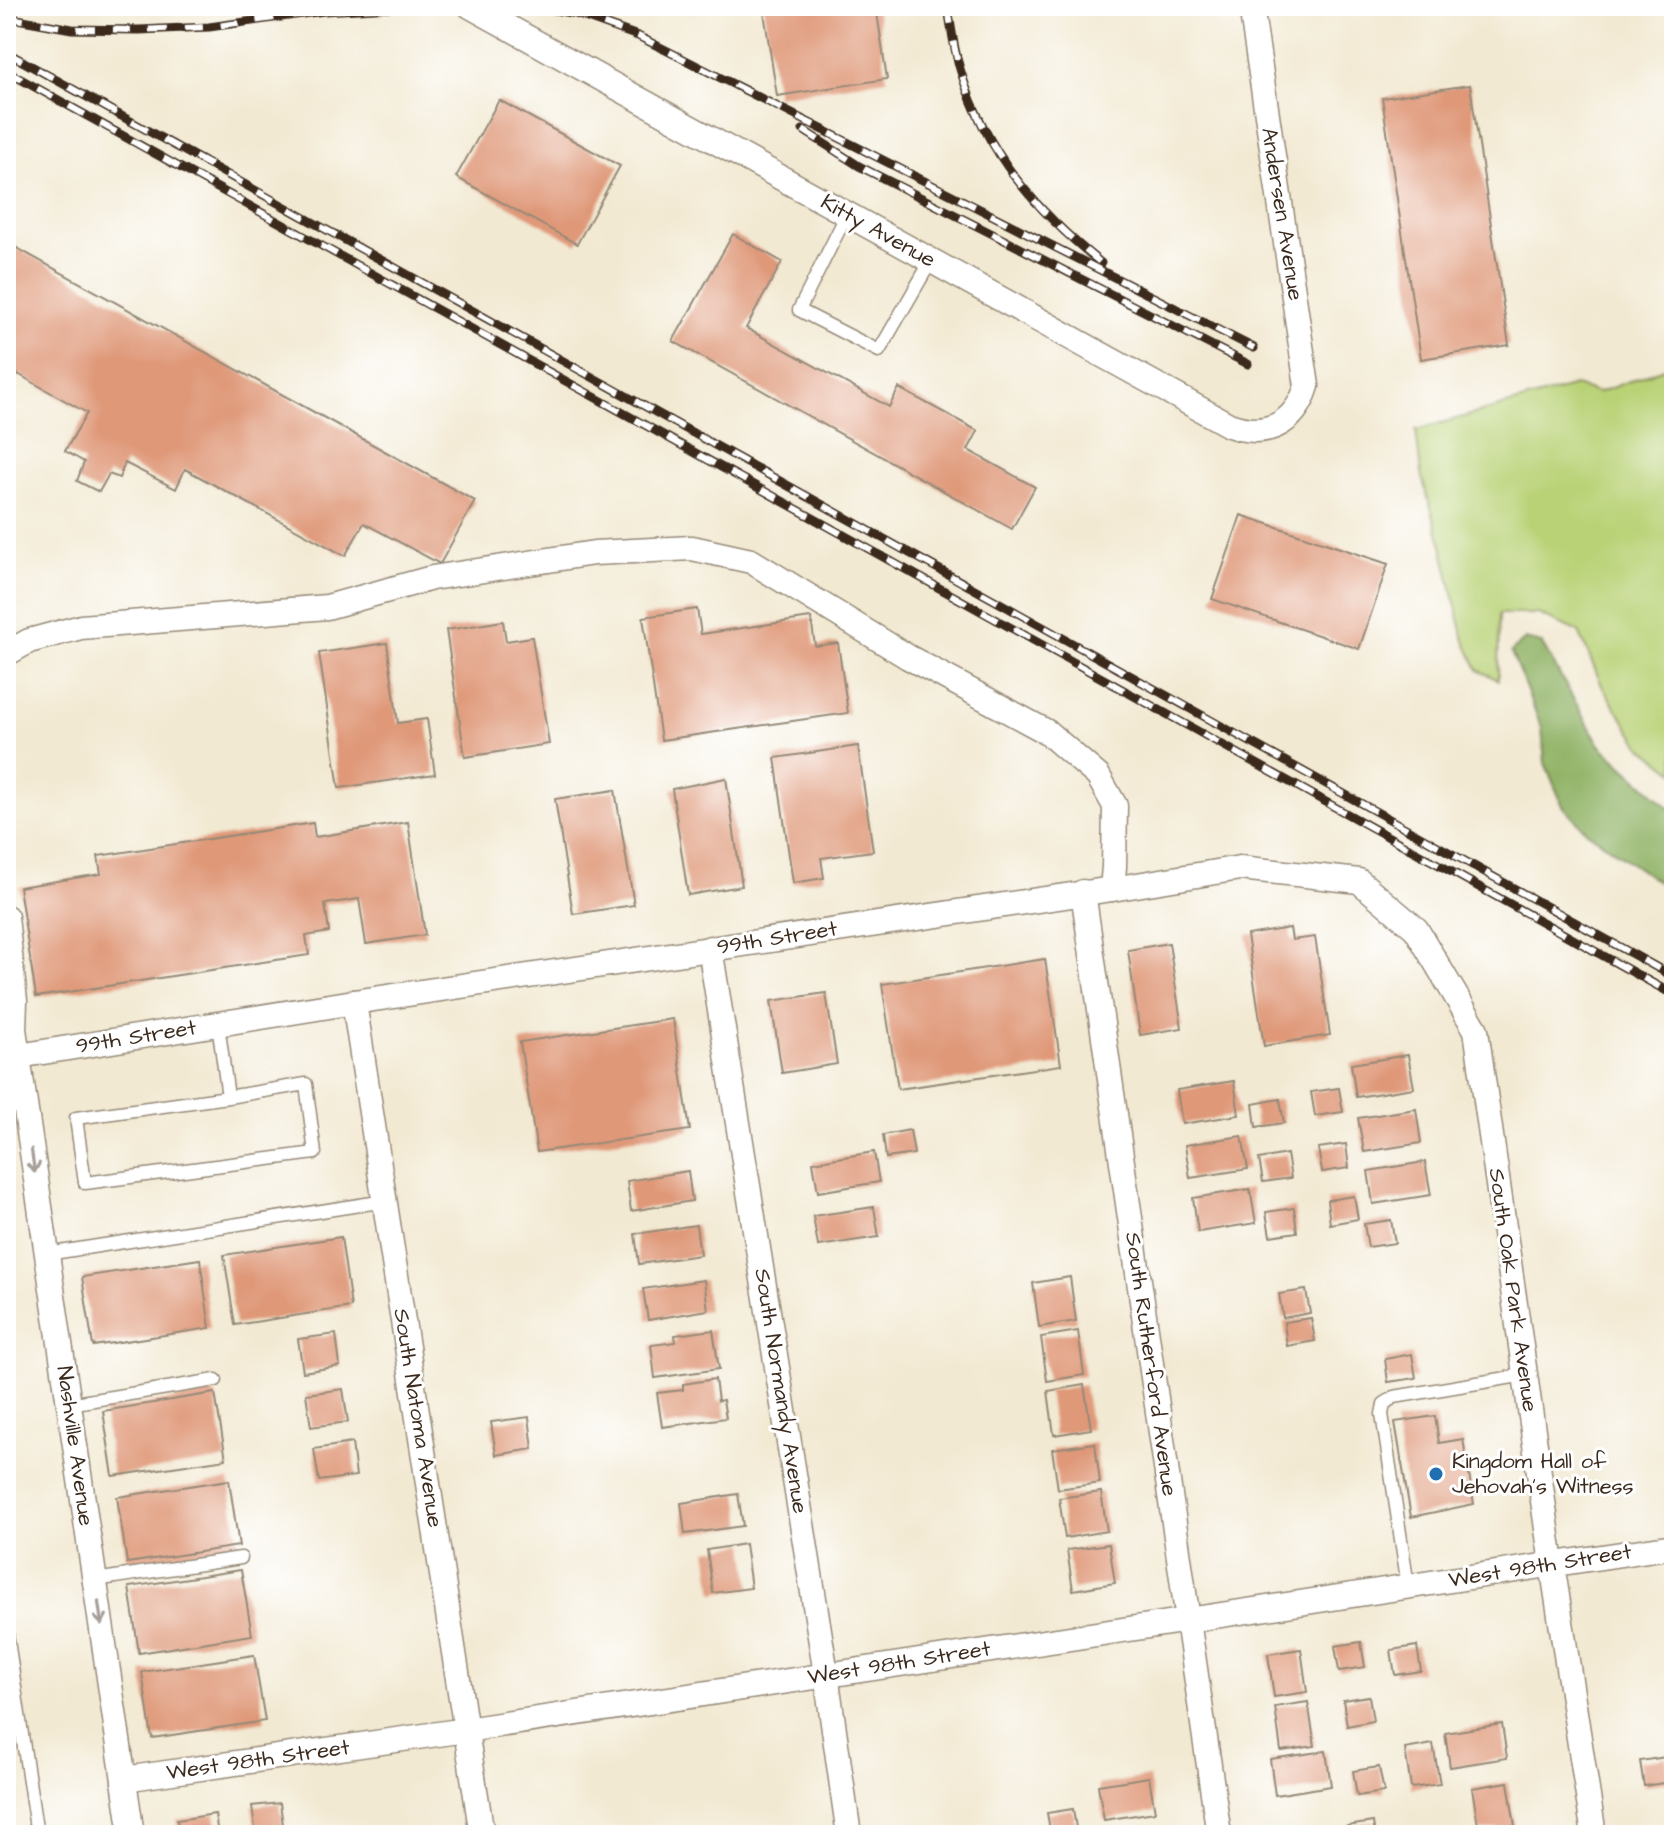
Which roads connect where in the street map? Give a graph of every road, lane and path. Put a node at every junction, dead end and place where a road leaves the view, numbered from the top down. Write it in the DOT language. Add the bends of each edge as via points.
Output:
graph roads {
  1 [pos="470,6"];
  2 [pos="1251,6"];
  3 [pos="847,214"];
  4 [pos="931,261"];
  5 [pos="1289,417"];
  6 [pos="6,654"];
  7 [pos="1112,889"];
  8 [pos="1083,892"];
  9 [pos="6,917"];
  10 [pos="710,948"];
  11 [pos="354,1002"];
  12 [pos="218,1024"];
  13 [pos="1476,1030"];
  14 [pos="12,1057"];
  15 [pos="228,1097"];
  16 [pos="385,1201"];
  17 [pos="47,1254"];
  18 [pos="1525,1375"];
  19 [pos="216,1380"];
  20 [pos="69,1404"];
  21 [pos="1674,1546"];
  22 [pos="241,1558"];
  23 [pos="1552,1564"];
  24 [pos="95,1580"];
  25 [pos="1408,1586"];
  26 [pos="1187,1619"];
  27 [pos="6,1627"];
  28 [pos="826,1674"];
  29 [pos="466,1730"];
  30 [pos="124,1779"];
  31 [pos="37,1835"];
  32 [pos="132,1835"];
  33 [pos="482,1835"];
  34 [pos="849,1835"];
  35 [pos="1219,1835"];
  36 [pos="1594,1835"];
  1 -- 3 [label="street, Kitty Avenue"];
  2 -- 5 [label="street, Andersen Avenue" via="1307,386"];
  3 -- 4 [label="street, Kitty Avenue"];
  3 -- 4 [label="lane" via="799,310 879,351"];
  4 -- 5 [label="street, Kitty Avenue" via="1229,425 1264,430"];
  6 -- 7 [label="street" via="29,641 81,627 327,607 432,578 594,553 692,548 751,561 908,657 1047,732 1098,776 1115,806"];
  7 -- 8 [label="street, 99th Street"];
  7 -- 13 [label="street, 99th Street" via="1240,868 1359,881 1416,929"];
  8 -- 10 [label="street, 99th Street"];
  8 -- 26 [label="street, South Rutherford Avenue"];
  9 -- 14 [label="street, Nashville Avenue" via="15,1001"];
  10 -- 11 [label="street, 99th Street"];
  10 -- 28 [label="street, South Normandy Avenue"];
  11 -- 12 [label="street, 99th Street"];
  11 -- 16 [label="street, South Natoma Avenue"];
  12 -- 14 [label="street, 99th Street"];
  12 -- 15 [label="lane"];
  13 -- 18 [label="street, South Oak Park Avenue"];
  14 -- 17 [label="street, Nashville Avenue, one-way"];
  15 -- 15 [label="lane" via="306,1084 315,1153 85,1183 76,1118"];
  16 -- 17 [label="lane"];
  16 -- 29 [label="street, South Natoma Avenue"];
  17 -- 20 [label="street, Nashville Avenue"];
  18 -- 23 [label="street, South Oak Park Avenue"];
  18 -- 25 [label="lane" via="1394,1397 1384,1404"];
  19 -- 20 [label="lane"];
  20 -- 24 [label="street, Nashville Avenue"];
  21 -- 23 [label="street, West 98th Street"];
  22 -- 24 [label="lane"];
  23 -- 25 [label="street, West 98th Street"];
  23 -- 36 [label="street, South Oak Park Avenue"];
  24 -- 30 [label="street, Nashville Avenue, one-way"];
  25 -- 26 [label="street, West 98th Street"];
  26 -- 28 [label="street, West 98th Street"];
  26 -- 35 [label="street, South Rutherford Avenue"];
  27 -- 31 [label="lane"];
  28 -- 29 [label="street, West 98th Street"];
  28 -- 34 [label="street, South Normandy Avenue"];
  29 -- 30 [label="street, West 98th Street"];
  29 -- 33 [label="street, South Natoma Avenue"];
  30 -- 32 [label="street, Nashville Avenue"];
}
